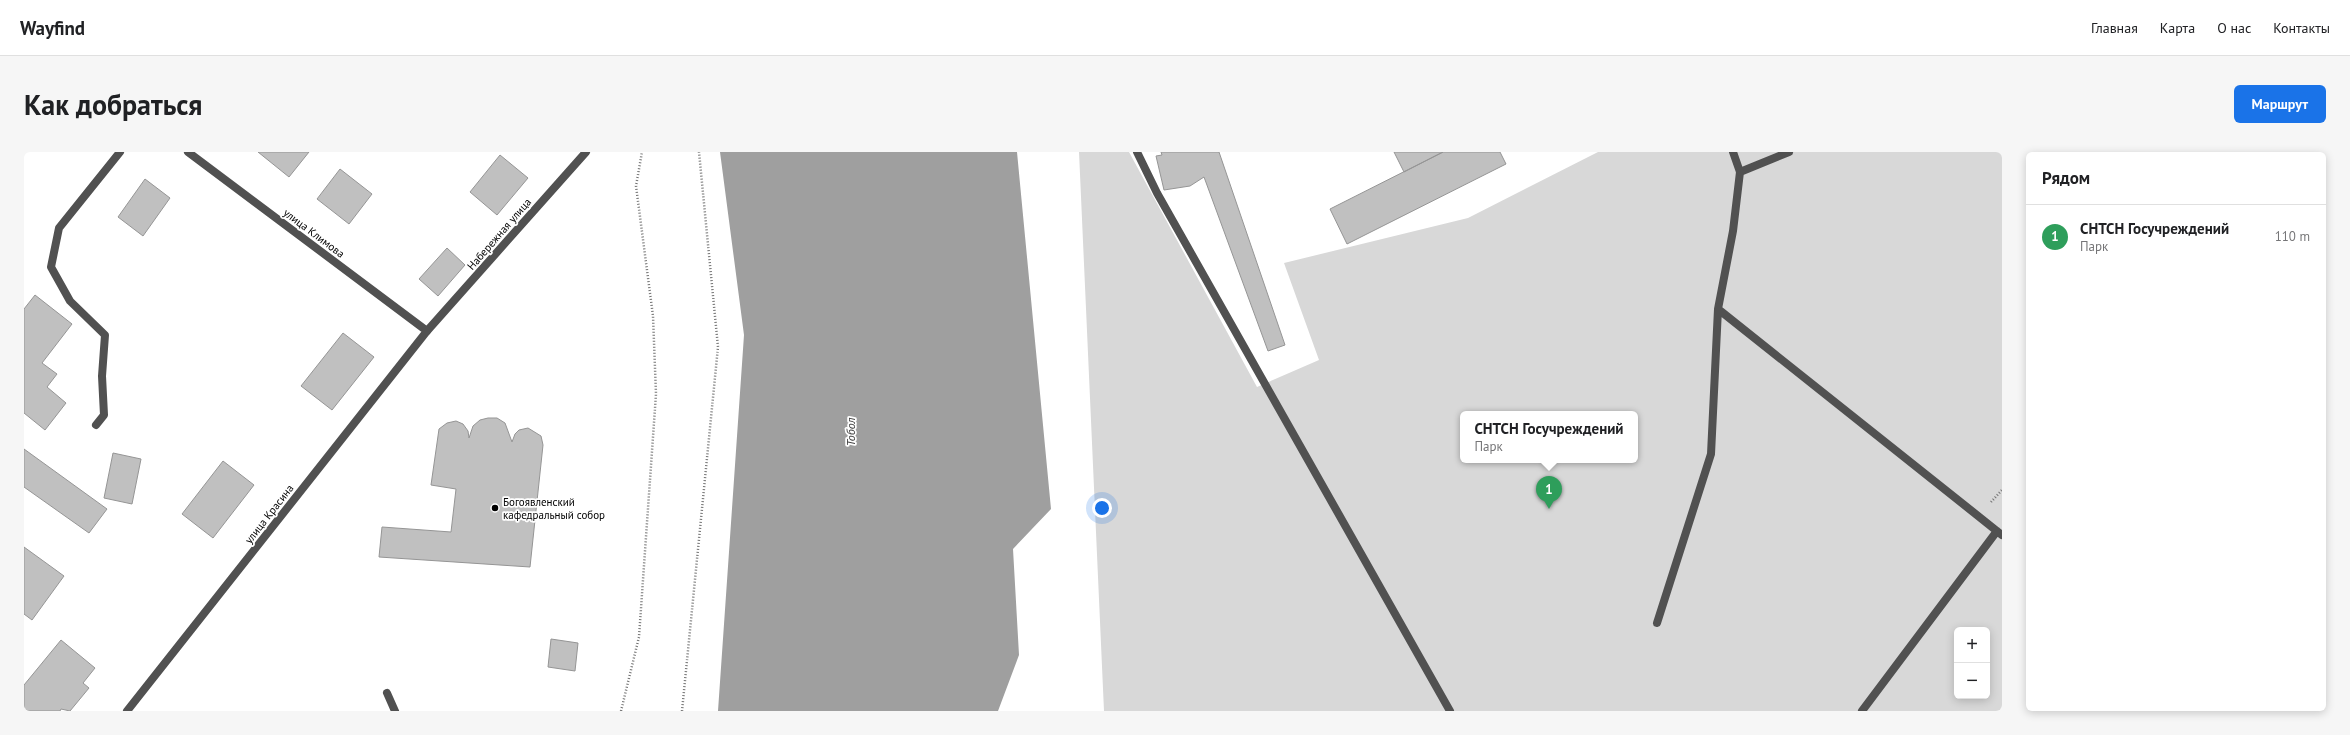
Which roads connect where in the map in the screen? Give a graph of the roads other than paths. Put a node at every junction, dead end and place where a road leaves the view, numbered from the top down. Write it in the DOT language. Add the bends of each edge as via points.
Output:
graph roads {
  1 [pos="120,152"];
  2 [pos="188,152"];
  3 [pos="586,152"];
  4 [pos="1136,152"];
  5 [pos="1733,152"];
  6 [pos="1789,152"];
  7 [pos="1740,172"];
  8 [pos="1718,309"];
  9 [pos="427,331"];
  10 [pos="96,425"];
  11 [pos="2000,533"];
  12 [pos="1657,623"];
  13 [pos="387,693"];
  14 [pos="127,711"];
  15 [pos="395,711"];
  16 [pos="1450,711"];
  17 [pos="1862,711"];
  1 -- 10 [label="street" via="59,228 51,267 70,301 105,335 102,376 104,415"];
  2 -- 9 [label="street, улица Климова"];
  3 -- 9 [label="street, Набережная улица"];
  4 -- 16 [label="street" via="1168,214"];
  5 -- 7 [label="street"];
  6 -- 7 [label="street"];
  7 -- 8 [label="street" via="1733,231"];
  8 -- 11 [label="street"];
  8 -- 12 [label="street" via="1711,454"];
  9 -- 14 [label="street, улица Красина"];
  11 -- 17 [label="street"];
  13 -- 15 [label="street"];
}
